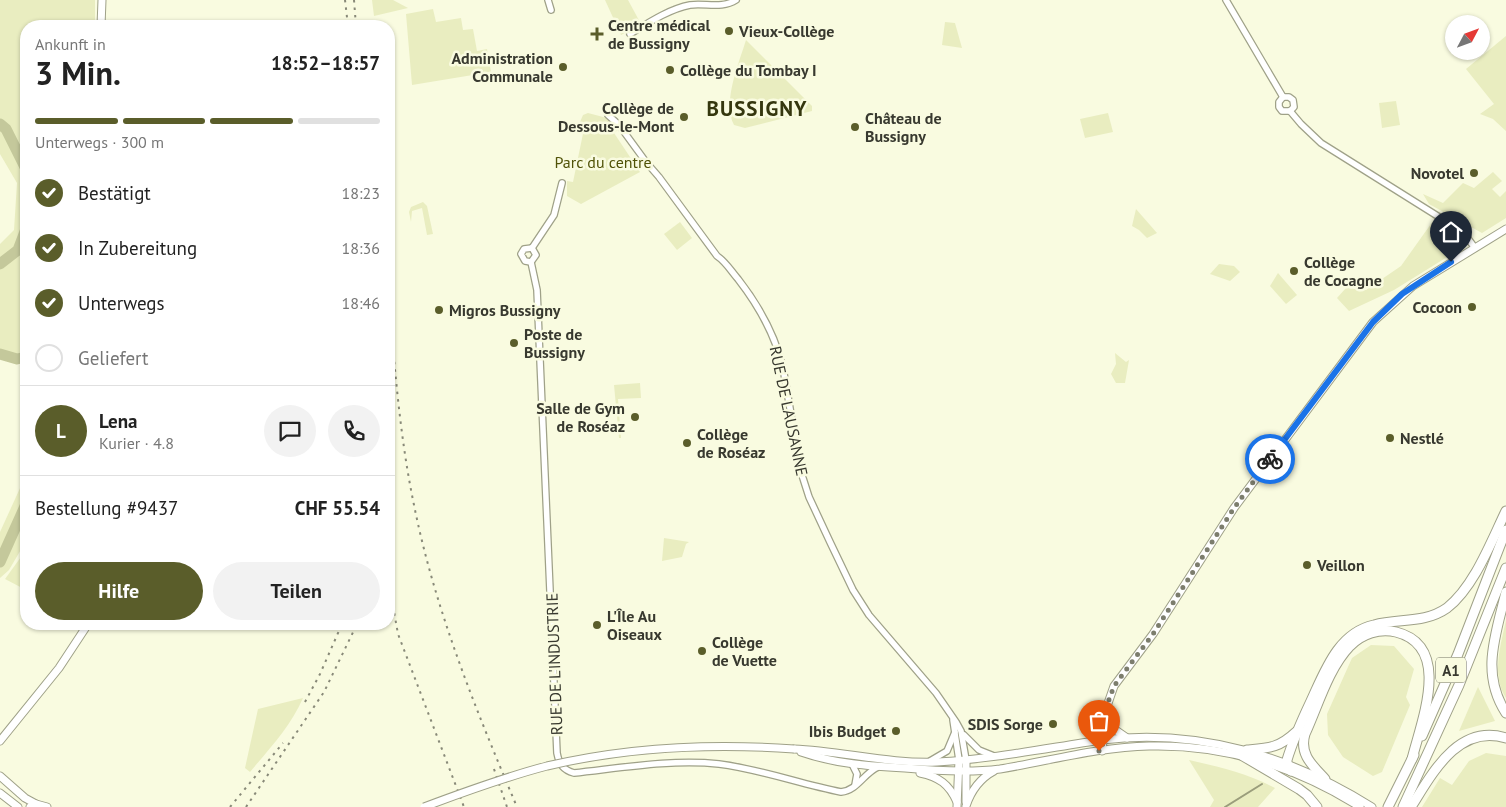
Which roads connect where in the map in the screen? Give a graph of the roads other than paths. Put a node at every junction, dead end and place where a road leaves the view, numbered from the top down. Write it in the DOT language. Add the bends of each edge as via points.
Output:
graph roads {
  1 [pos="102,0"];
  2 [pos="548,0"];
  3 [pos="736,0"];
  4 [pos="1226,0"];
  5 [pos="551,10"];
  6 [pos="101,20"];
  7 [pos="630,34"];
  8 [pos="1283,97"];
  9 [pos="1290,112"];
  10 [pos="608,115"];
  11 [pos="562,183"];
  12 [pos="1506,229"];
  13 [pos="532,248"];
  14 [pos="1475,248"];
  15 [pos="531,262"];
  16 [pos="1506,511"];
  17 [pos="1506,530"];
  18 [pos="1506,568"];
  19 [pos="1506,592"];
  20 [pos="84,630"];
  21 [pos="1506,712"];
  22 [pos="1105,714"];
  23 [pos="958,731"];
  24 [pos="1298,731"];
  25 [pos="1506,738"];
  26 [pos="1128,739"];
  27 [pos="1102,740"];
  28 [pos="0,741"];
  29 [pos="794,749"];
  30 [pos="1102,750"];
  31 [pos="1245,753"];
  32 [pos="997,757"];
  33 [pos="1412,759"];
  34 [pos="962,760"];
  35 [pos="926,762"];
  36 [pos="852,764"];
  37 [pos="880,767"];
  38 [pos="888,767"];
  39 [pos="1289,767"];
  40 [pos="999,769"];
  41 [pos="962,772"];
  42 [pos="0,776"];
  43 [pos="1325,779"];
  44 [pos="855,787"];
  45 [pos="0,793"];
  46 [pos="957,804"];
  47 [pos="33,805"];
  48 [pos="1371,806"];
  49 [pos="18,807"];
  50 [pos="46,807"];
  51 [pos="424,807"];
  52 [pos="966,807"];
  53 [pos="1317,807"];
  54 [pos="1360,807"];
  55 [pos="1388,807"];
  56 [pos="1403,807"];
  57 [pos="1412,807"];
  1 -- 6 [label="main road"];
  2 -- 5 [label="street"];
  3 -- 7 [label="street" via="730,4 684,7"];
  4 -- 8 [label="street"];
  8 -- 9 [label="street" via="1293,100 1294,107"];
  8 -- 9 [label="street" via="1278,102 1279,107"];
  9 -- 14 [label="street" via="1321,143 1463,232"];
  10 -- 23 [label="street, RUE DE LAUSANNE" via="619,125 759,308 780,353 801,472 830,542 869,615 936,692"];
  11 -- 13 [label="street" via="554,215"];
  12 -- 14 [label="main road"];
  13 -- 15 [label="street" via="536,255"];
  13 -- 15 [label="street" via="524,248 521,254 522,260"];
  14 -- 22 [label="main road" via="1402,294 1373,322 1234,508 1153,634 1114,686"];
  15 -- 44 [label="street, RUE DE L'INDUSTRIE" via="538,298 560,764 574,773 669,764 716,764 842,792"];
  16 -- 24 [label="highway" via="1470,581 1449,606 1425,618 1368,626 1345,641 1324,672"];
  17 -- 33 [label="highway, A1"];
  18 -- 56 [label="highway, A1" via="1459,686"];
  19 -- 21 [label="highway" via="1491,668 1493,688"];
  20 -- 28 [label="main road" via="59,668"];
  22 -- 26 [label="main road" via="1114,729"];
  22 -- 27 [label="main road"];
  23 -- 32 [label="street" via="979,750"];
  23 -- 34 [label="street, RUE DE LAUSANNE"];
  23 -- 35 [label="street" via="947,751"];
  24 -- 31 [label="highway" via="1279,745"];
  24 -- 39 [label="highway"];
  25 -- 57 [label="highway" via="1483,736 1457,746 1440,762"];
  26 -- 27 [label="main road"];
  26 -- 31 [label="main road" via="1208,741"];
  27 -- 30 [label="main road"];
  27 -- 32 [label="main road"];
  29 -- 35 [label="main road"];
  29 -- 36 [label="main road" via="818,758"];
  29 -- 51 [label="main road, bridge" via="698,746 623,752 546,766"];
  30 -- 31 [label="main road" via="1172,746"];
  30 -- 40 [label="main road"];
  31 -- 39 [label="main road"];
  31 -- 53 [label="highway" via="1299,788"];
  32 -- 34 [label="main road"];
  33 -- 43 [label="highway" via="1429,694 1428,664 1421,648 1407,636 1389,631 1375,632 1358,640 1341,658 1305,734 1303,746 1306,757"];
  33 -- 55 [label="highway, A1"];
  34 -- 35 [label="main road"];
  34 -- 41 [label="main road, RUE DE LAUSANNE"];
  36 -- 37 [label="main road"];
  36 -- 44 [label="street" via="857,774"];
  37 -- 38 [label="main road"];
  37 -- 44 [label="street"];
  38 -- 41 [label="main road"];
  38 -- 46 [label="main road" via="938,778 950,788"];
  39 -- 43 [label="main road"];
  39 -- 54 [label="main road"];
  40 -- 41 [label="main road"];
  40 -- 52 [label="main road" via="980,781"];
  41 -- 46 [label="main road"];
  41 -- 52 [label="main road"];
  42 -- 47 [label="main road"];
  43 -- 48 [label="main road"];
  45 -- 49 [label="main road"];
  47 -- 50 [label="main road"];
}
